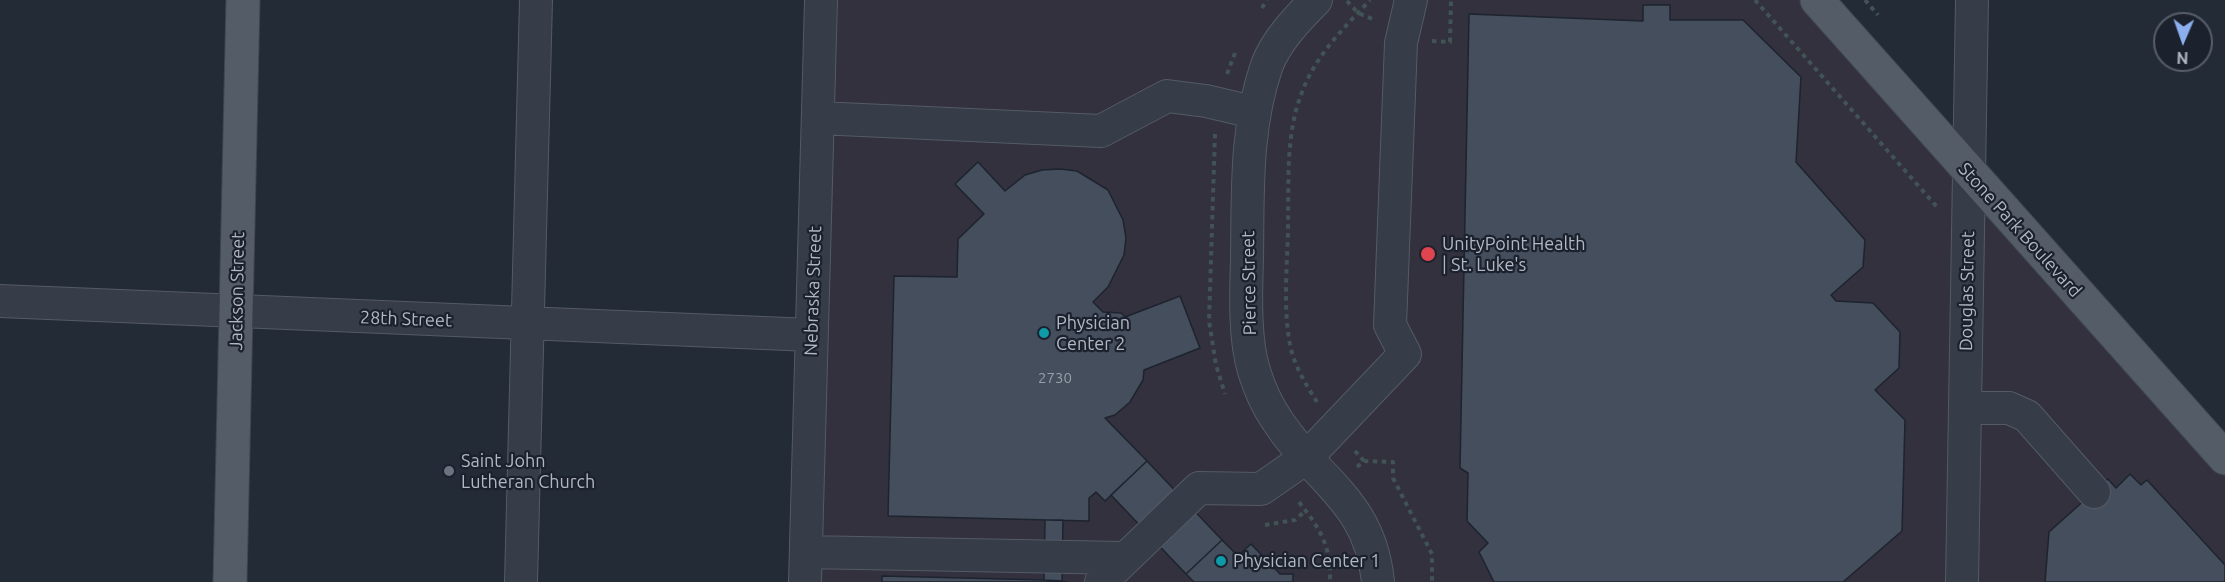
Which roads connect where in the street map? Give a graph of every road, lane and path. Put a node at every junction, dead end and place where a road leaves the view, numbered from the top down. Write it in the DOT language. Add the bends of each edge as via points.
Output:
graph roads {
  1 [pos="243,0"];
  2 [pos="536,0"];
  3 [pos="821,0"];
  4 [pos="1316,0"];
  5 [pos="1370,0"];
  6 [pos="1411,0"];
  7 [pos="1451,0"];
  8 [pos="1755,0"];
  9 [pos="1817,0"];
  10 [pos="1972,0"];
  11 [pos="1450,42"];
  12 [pos="1253,112"];
  13 [pos="818,118"];
  14 [pos="1969,172"];
  15 [pos="1967,242"];
  16 [pos="0,301"];
  17 [pos="237,312"];
  18 [pos="530,324"];
  19 [pos="812,335"];
  20 [pos="1965,408"];
  21 [pos="1335,427"];
  22 [pos="1306,457"];
  23 [pos="2225,458"];
  24 [pos="1364,461"];
  25 [pos="1393,462"];
  26 [pos="2094,492"];
  27 [pos="1123,558"];
  28 [pos="806,567"];
  29 [pos="230,582"];
  30 [pos="521,582"];
  31 [pos="1101,582"];
  32 [pos="1378,582"];
  33 [pos="1431,582"];
  34 [pos="1962,582"];
  1 -- 17 [label="main road, Jackson Street"];
  2 -- 18 [label="street"];
  3 -- 13 [label="street, Nebraska Street"];
  4 -- 12 [label="street, Pierce Street" via="1295,22 1268,62"];
  5 -- 21 [label="path" via="1335,37 1310,75 1295,115 1290,163 1286,305 1291,347 1309,390"];
  6 -- 21 [label="street" via="1401,43 1390,325 1405,354"];
  7 -- 11 [label="path"];
  8 -- 15 [label="path"];
  9 -- 14 [label="main road, Stone Park Boulevard"];
  10 -- 14 [label="street, Douglas Street"];
  12 -- 13 [label="street" via="1206,100 1167,96 1101,131"];
  12 -- 22 [label="street, Pierce Street" via="1248,157 1246,310 1254,370 1277,420"];
  13 -- 19 [label="street, Nebraska Street"];
  14 -- 15 [label="street, Douglas Street"];
  14 -- 23 [label="main road, Stone Park Boulevard"];
  15 -- 20 [label="street, Douglas Street"];
  16 -- 17 [label="street, 28th Street"];
  17 -- 18 [label="street, 28th Street"];
  17 -- 29 [label="main road, Jackson Street"];
  18 -- 19 [label="street, 28th Street"];
  18 -- 30 [label="street"];
  19 -- 28 [label="street, Nebraska Street"];
  20 -- 26 [label="street" via="2009,408 2027,416"];
  20 -- 34 [label="street, Douglas Street"];
  21 -- 22 [label="street"];
  21 -- 24 [label="path"];
  22 -- 27 [label="street" via="1261,489 1199,488"];
  22 -- 32 [label="street, Pierce Street" via="1353,508 1376,556"];
  25 -- 33 [label="path" via="1393,478 1432,554"];
  27 -- 28 [label="street"];
  27 -- 31 [label="street"];
}
